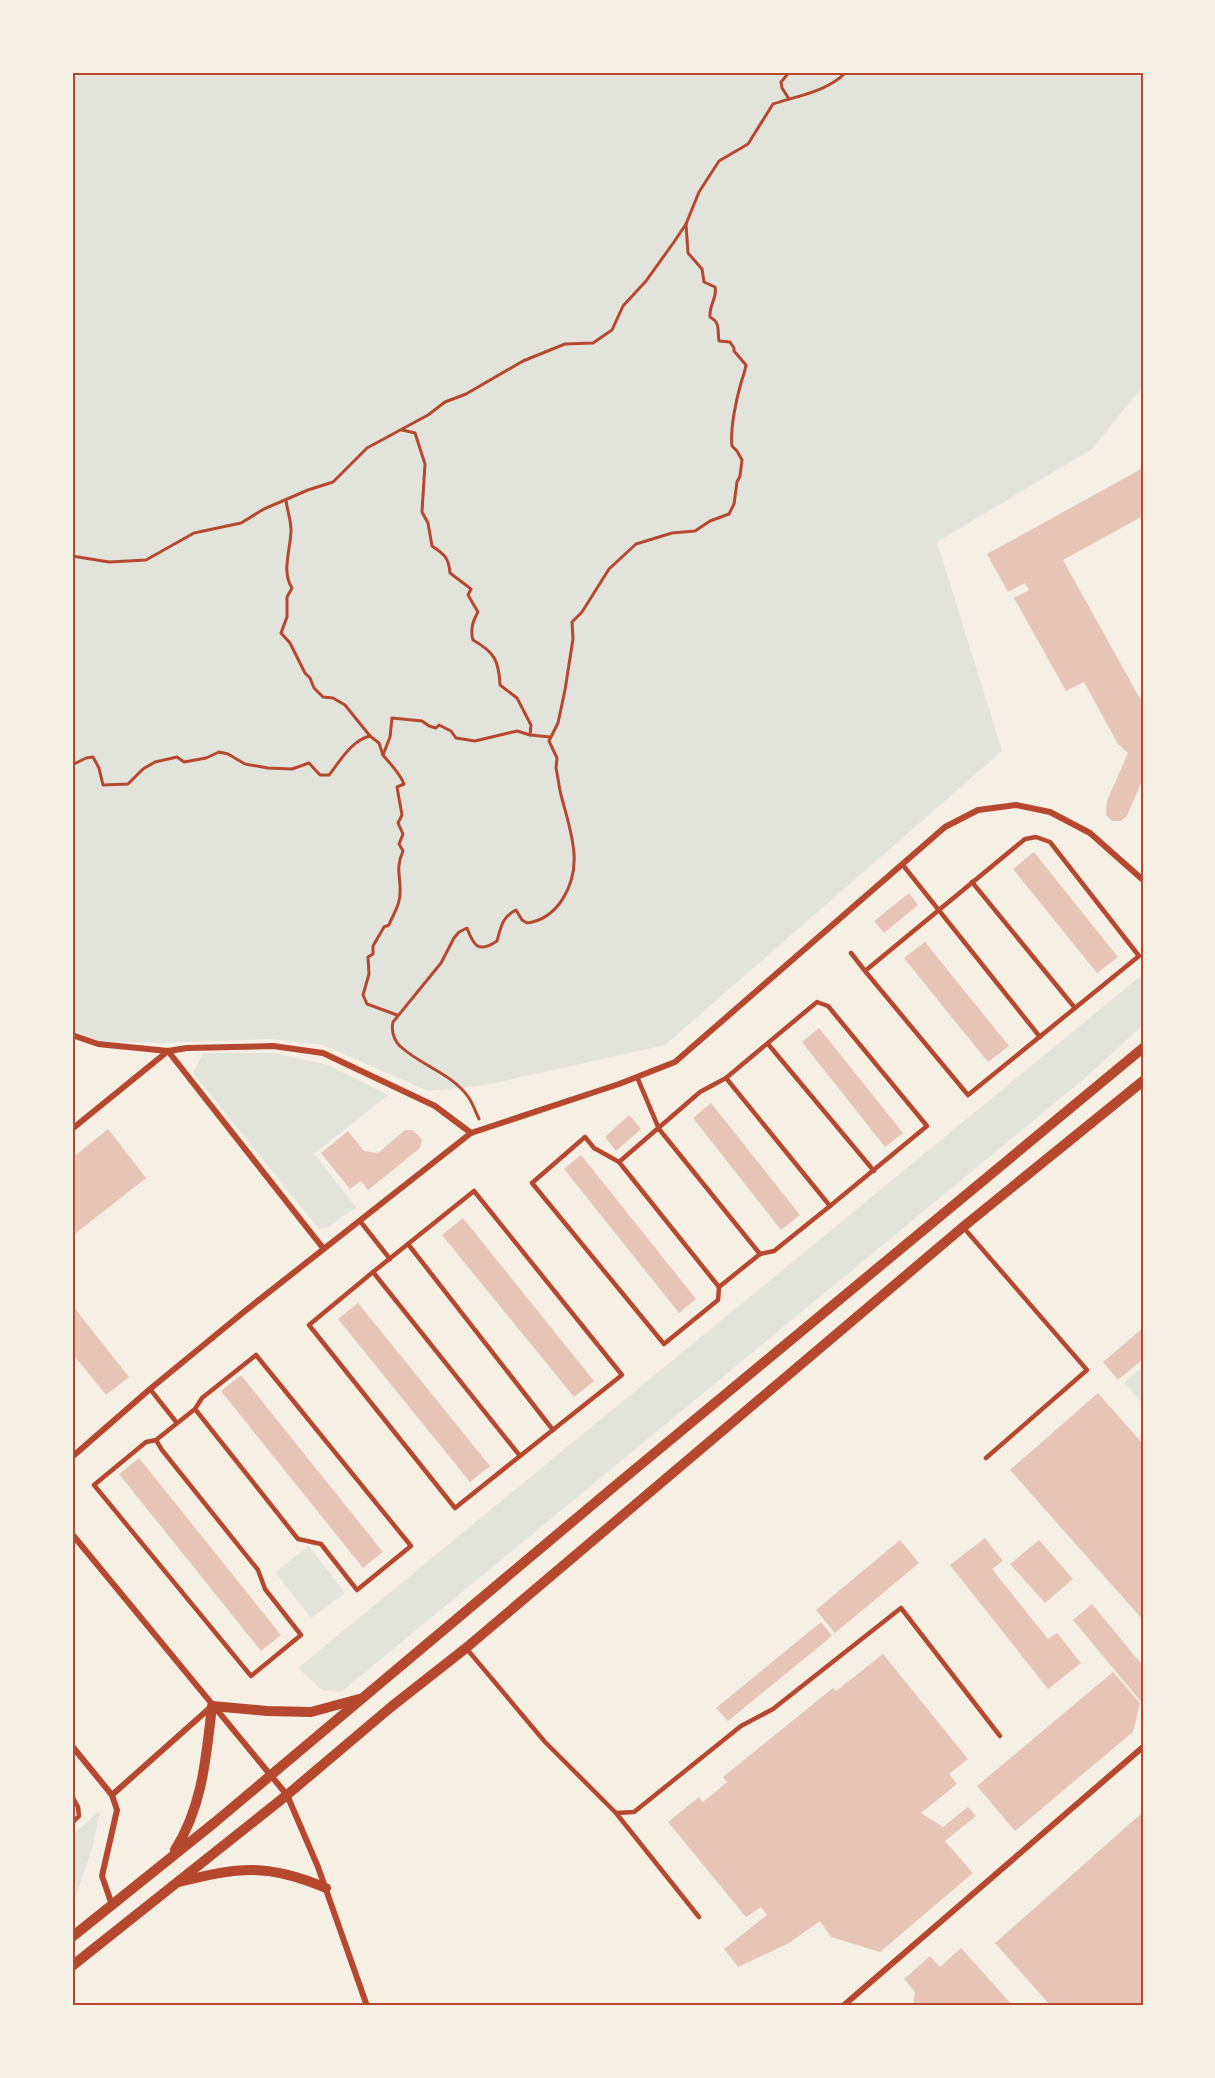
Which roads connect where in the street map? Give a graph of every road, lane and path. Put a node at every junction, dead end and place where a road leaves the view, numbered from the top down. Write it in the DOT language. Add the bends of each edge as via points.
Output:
graph roads {
  1 [pos="787,72"];
  2 [pos="846,72"];
  3 [pos="789,99"];
  4 [pos="686,224"];
  5 [pos="400,430"];
  6 [pos="286,500"];
  7 [pos="72,556"];
  8 [pos="530,735"];
  9 [pos="370,736"];
  10 [pos="550,737"];
  11 [pos="383,754"];
  12 [pos="72,765"];
  13 [pos="902,864"];
  14 [pos="1143,880"];
  15 [pos="972,882"];
  16 [pos="939,910"];
  17 [pos="851,953"];
  18 [pos="865,971"];
  19 [pos="1075,1008"];
  20 [pos="397,1015"];
  21 [pos="72,1035"];
  22 [pos="1040,1037"];
  23 [pos="768,1044"];
  24 [pos="1143,1048"];
  25 [pos="168,1051"];
  26 [pos="637,1077"];
  27 [pos="726,1078"];
  28 [pos="1143,1081"];
  29 [pos="484,1128"];
  30 [pos="72,1129"];
  31 [pos="658,1129"];
  32 [pos="471,1133"];
  33 [pos="619,1162"];
  34 [pos="874,1171"];
  35 [pos="830,1206"];
  36 [pos="360,1221"];
  37 [pos="963,1227"];
  38 [pos="408,1244"];
  39 [pos="323,1248"];
  40 [pos="760,1254"];
  41 [pos="390,1259"];
  42 [pos="373,1272"];
  43 [pos="719,1287"];
  44 [pos="150,1389"];
  45 [pos="195,1409"];
  46 [pos="177,1423"];
  47 [pos="553,1430"];
  48 [pos="156,1440"];
  49 [pos="520,1456"];
  50 [pos="72,1457"];
  51 [pos="986,1458"];
  52 [pos="72,1534"];
  53 [pos="466,1648"];
  54 [pos="362,1698"];
  55 [pos="212,1706"];
  56 [pos="1000,1736"];
  57 [pos="72,1746"];
  58 [pos="1143,1748"];
  59 [pos="271,1775"];
  60 [pos="112,1795"];
  61 [pos="287,1795"];
  62 [pos="72,1796"];
  63 [pos="616,1813"];
  64 [pos="72,1823"];
  65 [pos="171,1857"];
  66 [pos="176,1883"];
  67 [pos="326,1888"];
  68 [pos="112,1905"];
  69 [pos="699,1917"];
  70 [pos="72,1937"];
  71 [pos="72,1966"];
  72 [pos="367,2006"];
  73 [pos="843,2006"];
  1 -- 3 [label="path" via="781,82"];
  2 -- 3 [label="path" via="838,80"];
  3 -- 4 [label="path" via="773,104 748,144 719,161 699,192"];
  4 -- 5 [label="path" via="646,281 623,306 612,330 593,343 565,344 523,361"];
  4 -- 10 [label="path" via="688,253 702,269 704,282 715,287 717,293 709,309 710,317 717,320 719,341 730,342 746,365 732,437 732,446 742,460 734,504 729,514 695,531 636,544 609,569 572,622 565,690 558,723"];
  5 -- 6 [label="path" via="367,448 333,482"];
  5 -- 8 [label="path" via="415,434 422,452 422,512 432,546 445,555 450,573 471,589 468,595 478,612 472,627 473,640 488,648 497,662 500,685 517,698 531,725"];
  6 -- 7 [label="path" via="241,523 194,533 146,561 110,562"];
  6 -- 9 [label="path" via="291,529 287,566 292,588 281,633 314,688 322,697 345,705"];
  8 -- 10 [label="path"];
  8 -- 11 [label="path" via="517,731 475,741 456,738 439,725 436,728 422,721 392,718"];
  9 -- 11 [label="path" via="379,743"];
  9 -- 12 [label="path" via="353,746 329,775 320,775 309,763 268,768 245,764 219,752 184,762 177,757 154,762 128,784 103,785 93,757"];
  10 -- 20 [label="path" via="558,758 556,768 575,856 563,901 537,922 527,923 516,910 510,913 497,941 487,948 472,942 467,928 459,932 441,963"];
  11 -- 20 [label="path" via="404,784 398,788 402,815 398,823 403,834 398,863 400,896 395,915 368,957 369,974 363,995 367,1004"];
  13 -- 14 [label="street" via="945,827 978,810 1016,805 1050,812 1090,833"];
  13 -- 16 [label="lane"];
  13 -- 26 [label="street" via="675,1062"];
  15 -- 16 [label="lane"];
  15 -- 19 [label="lane"];
  15 -- 19 [label="lane" via="1025,839 1036,837 1050,842 1139,956"];
  16 -- 18 [label="lane"];
  16 -- 22 [label="lane"];
  17 -- 18 [label="lane"];
  18 -- 22 [label="lane" via="968,1095"];
  19 -- 22 [label="lane"];
  20 -- 29 [label="path" via="392,1028 401,1047 441,1073 470,1099"];
  21 -- 25 [label="street" via="98,1044"];
  23 -- 27 [label="lane"];
  23 -- 34 [label="lane"];
  23 -- 34 [label="lane" via="817,1002 828,1006 927,1126"];
  24 -- 54 [label="street"];
  25 -- 30 [label="street"];
  25 -- 32 [label="street" via="273,1046 323,1053 435,1106"];
  25 -- 39 [label="street"];
  26 -- 29 [label="street"];
  26 -- 31 [label="lane"];
  27 -- 31 [label="lane" via="700,1092"];
  27 -- 35 [label="lane"];
  28 -- 37 [label="street"];
  29 -- 32 [label="street"];
  31 -- 33 [label="lane"];
  31 -- 40 [label="lane"];
  32 -- 36 [label="street"];
  33 -- 43 [label="lane"];
  33 -- 43 [label="lane" via="594,1149 585,1137 532,1183 664,1344 718,1300"];
  34 -- 35 [label="lane"];
  35 -- 40 [label="lane" via="774,1251"];
  36 -- 39 [label="street"];
  36 -- 41 [label="lane"];
  37 -- 51 [label="lane" via="1087,1370"];
  37 -- 53 [label="street"];
  38 -- 41 [label="lane"];
  38 -- 47 [label="lane"];
  38 -- 47 [label="lane" via="474,1191 622,1375"];
  39 -- 44 [label="street"];
  40 -- 43 [label="lane"];
  41 -- 42 [label="lane"];
  42 -- 49 [label="lane"];
  42 -- 49 [label="lane" via="309,1325 455,1508"];
  44 -- 46 [label="lane"];
  44 -- 50 [label="street"];
  45 -- 45 [label="lane" via="298,1539 321,1544 357,1590 411,1546 256,1355 202,1398"];
  45 -- 46 [label="lane"];
  46 -- 48 [label="lane"];
  47 -- 49 [label="lane"];
  48 -- 48 [label="lane" via="146,1442 94,1485 251,1676 301,1635 265,1589 258,1570"];
  52 -- 55 [label="street"];
  53 -- 61 [label="street"];
  53 -- 63 [label="lane" via="545,1742"];
  54 -- 55 [label="street" via="311,1712"];
  54 -- 59 [label="street"];
  55 -- 59 [label="street"];
  55 -- 60 [label="street"];
  55 -- 65 [label="street" via="199,1799 188,1830"];
  56 -- 63 [label="lane" via="901,1608 773,1709 741,1726 634,1812"];
  57 -- 60 [label="street"];
  58 -- 73 [label="street"];
  59 -- 61 [label="street"];
  59 -- 65 [label="street"];
  60 -- 68 [label="street" via="117,1810 102,1876"];
  61 -- 66 [label="street"];
  61 -- 67 [label="street"];
  62 -- 64 [label="lane" via="79,1816"];
  63 -- 69 [label="lane"];
  65 -- 68 [label="street"];
  66 -- 67 [label="street" via="217,1872 249,1869 282,1872"];
  66 -- 71 [label="street"];
  67 -- 72 [label="street"];
  68 -- 70 [label="street"];
}
